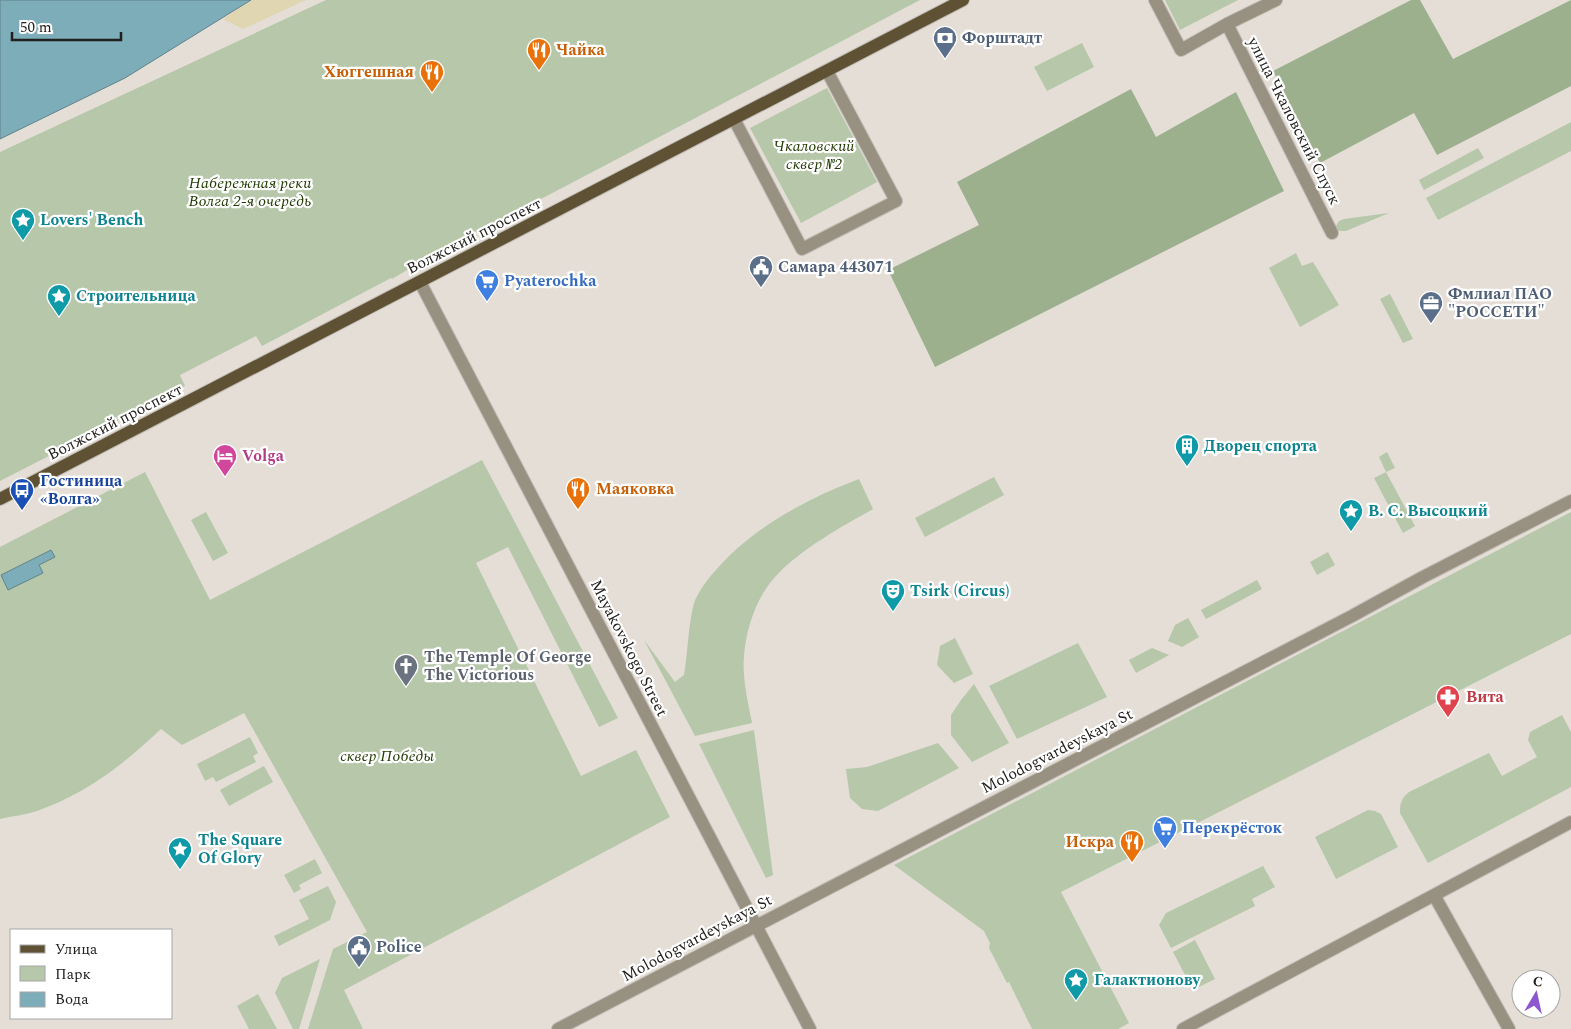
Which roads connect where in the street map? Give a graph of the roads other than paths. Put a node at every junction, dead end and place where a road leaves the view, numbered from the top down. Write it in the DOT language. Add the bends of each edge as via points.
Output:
graph roads {
  1 [pos="963,0"];
  2 [pos="1156,0"];
  3 [pos="1276,0"];
  4 [pos="1227,24"];
  5 [pos="827,71"];
  6 [pos="734,119"];
  7 [pos="1332,233"];
  8 [pos="420,282"];
  9 [pos="0,499"];
  10 [pos="1571,501"];
  11 [pos="1571,822"];
  12 [pos="1434,895"];
  13 [pos="756,926"];
  14 [pos="558,1029"];
  15 [pos="810,1029"];
  16 [pos="1183,1029"];
  17 [pos="1509,1029"];
  1 -- 5 [label="main road, Волжский проспект"];
  2 -- 4 [label="street, улица Чкаловский Спуск" via="1181,50"];
  3 -- 4 [label="street, улица Чкаловский Спуск"];
  4 -- 7 [label="street, улица Чкаловский Спуск"];
  5 -- 6 [label="main road, Волжский проспект"];
  5 -- 6 [label="street" via="896,200 802,249"];
  6 -- 8 [label="main road, Волжский проспект"];
  8 -- 9 [label="main road, Волжский проспект"];
  8 -- 13 [label="street, Mayakovskogo Street"];
  10 -- 13 [label="street, Molodogvardeyskaya St"];
  11 -- 12 [label="street"];
  12 -- 16 [label="street"];
  12 -- 17 [label="street"];
  13 -- 14 [label="street, Molodogvardeyskaya St"];
  13 -- 15 [label="street, Mayakovskogo Street"];
}
